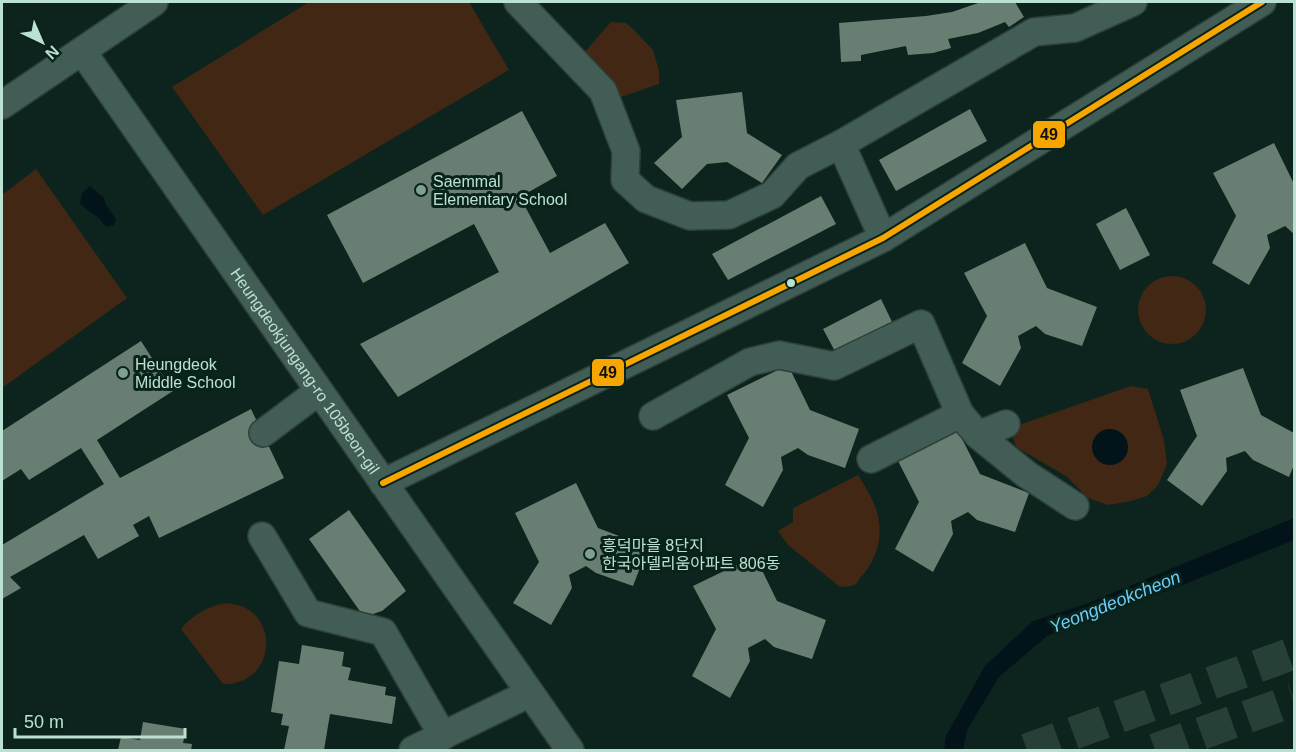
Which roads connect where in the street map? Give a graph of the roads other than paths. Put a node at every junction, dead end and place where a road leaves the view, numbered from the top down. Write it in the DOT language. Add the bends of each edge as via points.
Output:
graph roads {
  1 [pos="154,2"];
  2 [pos="518,2"];
  3 [pos="1133,2"];
  4 [pos="1262,2"];
  5 [pos="82,51"];
  6 [pos="2,105"];
  7 [pos="841,144"];
  8 [pos="883,238"];
  9 [pos="319,391"];
  10 [pos="960,414"];
  11 [pos="653,416"];
  12 [pos="1006,424"];
  13 [pos="263,433"];
  14 [pos="978,435"];
  15 [pos="871,459"];
  16 [pos="383,483"];
  17 [pos="1075,506"];
  18 [pos="262,536"];
  19 [pos="530,693"];
  20 [pos="443,736"];
  21 [pos="413,750"];
  22 [pos="570,750"];
  1 -- 5 [label="street"];
  2 -- 7 [label="street" via="603,92 626,151 625,180 646,199 690,216 729,215 772,195 798,166"];
  3 -- 7 [label="street" via="1075,28 1034,32"];
  4 -- 8 [label="street"];
  5 -- 6 [label="street"];
  5 -- 9 [label="street, Heungdeokjungang-ro 105beon-gil"];
  7 -- 8 [label="street"];
  8 -- 16 [label="street"];
  9 -- 13 [label="street"];
  9 -- 16 [label="street, Heungdeokjungang-ro 105beon-gil"];
  10 -- 11 [label="street" via="921,324 834,366 778,355 750,362"];
  10 -- 14 [label="street"];
  10 -- 15 [label="street"];
  12 -- 14 [label="street"];
  14 -- 17 [label="street" via="1026,474"];
  16 -- 19 [label="street, Heungdeokjungang-ro 105beon-gil"];
  18 -- 20 [label="street" via="308,613 384,632"];
  19 -- 20 [label="street"];
  19 -- 22 [label="street, Heungdeokjungang-ro 105beon-gil"];
  20 -- 21 [label="street"];
}
